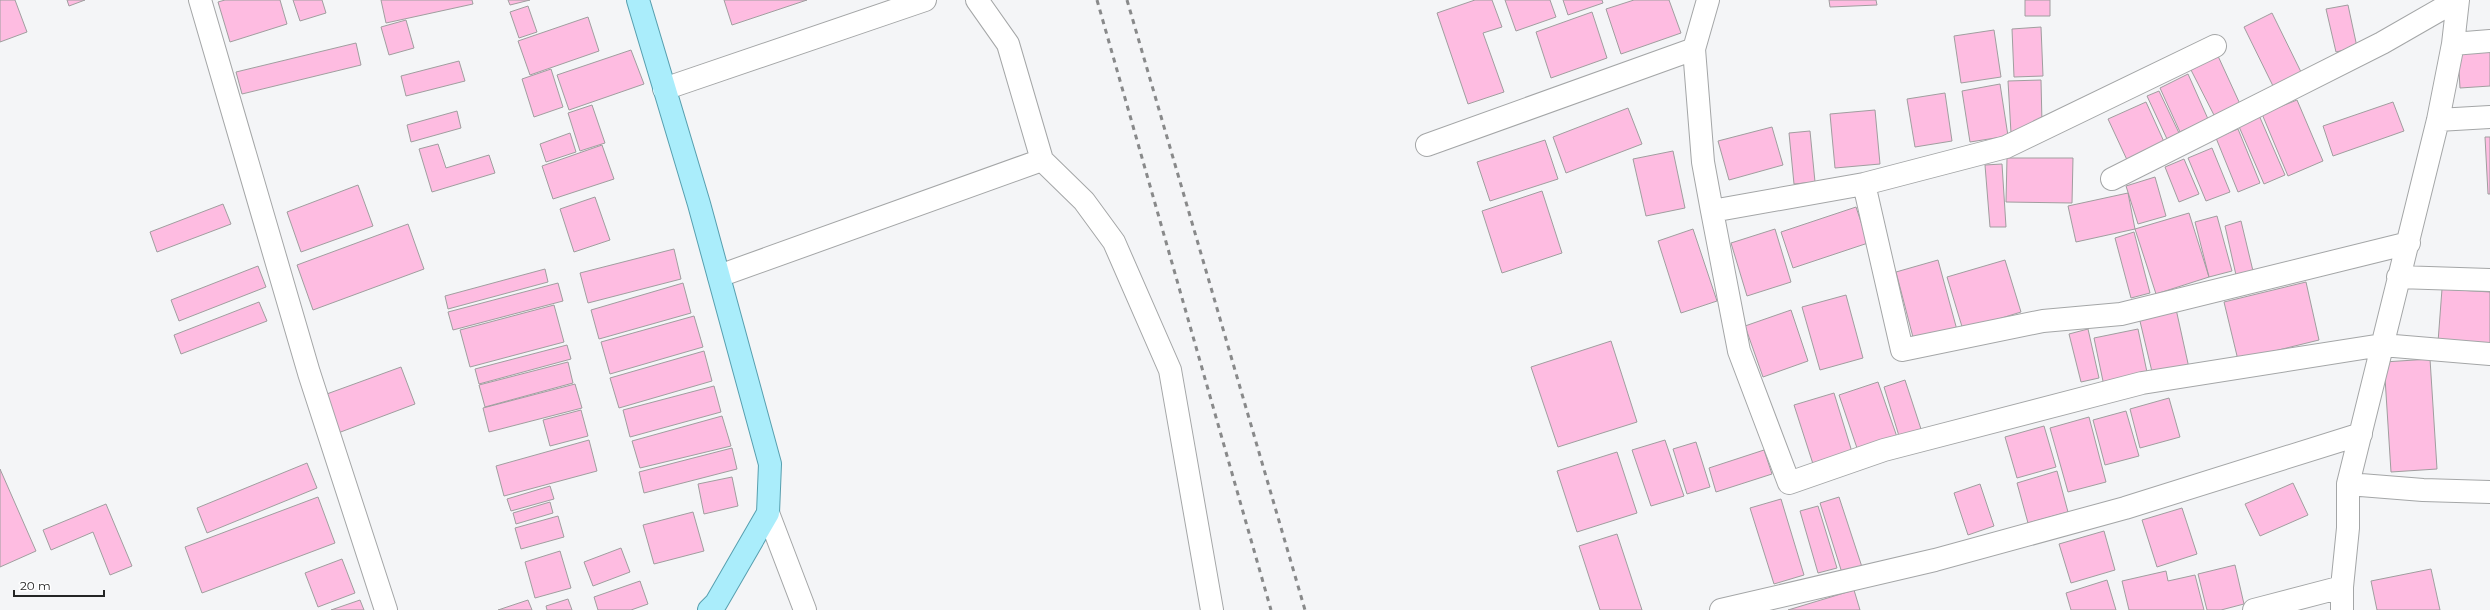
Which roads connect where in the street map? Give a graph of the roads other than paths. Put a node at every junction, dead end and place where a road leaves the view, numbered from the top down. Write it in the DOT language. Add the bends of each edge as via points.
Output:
graph roads {
  1 [pos="200,0"];
  2 [pos="638,0"];
  3 [pos="925,0"];
  4 [pos="977,0"];
  5 [pos="1708,0"];
  6 [pos="2458,0"];
  7 [pos="2490,40"];
  8 [pos="2453,44"];
  9 [pos="2215,46"];
  10 [pos="1694,49"];
  11 [pos="664,89"];
  12 [pos="2490,117"];
  13 [pos="2438,120"];
  14 [pos="1427,145"];
  15 [pos="1042,160"];
  16 [pos="2112,179"];
  17 [pos="1864,184"];
  18 [pos="1712,211"];
  19 [pos="2408,243"];
  20 [pos="719,276"];
  21 [pos="2398,277"];
  22 [pos="2490,280"];
  23 [pos="2382,345"];
  24 [pos="2490,354"];
  25 [pos="2361,434"];
  26 [pos="2348,484"];
  27 [pos="2490,492"];
  28 [pos="768,513"];
  29 [pos="2342,587"];
  30 [pos="386,610"];
  31 [pos="709,610"];
  32 [pos="805,610"];
  33 [pos="1212,610"];
  34 [pos="1721,610"];
  35 [pos="2254,610"];
  36 [pos="2342,610"];
  1 -- 30 [label="street" via="309,373"];
  2 -- 11 [label="main road"];
  3 -- 11 [label="street"];
  4 -- 15 [label="street" via="1008,44"];
  5 -- 10 [label="street"];
  6 -- 8 [label="street"];
  6 -- 16 [label="street" via="2382,43"];
  7 -- 8 [label="street"];
  8 -- 13 [label="street"];
  9 -- 17 [label="street" via="2006,147"];
  10 -- 14 [label="street"];
  10 -- 18 [label="street" via="1702,162"];
  11 -- 20 [label="main road"];
  12 -- 13 [label="street"];
  13 -- 19 [label="street"];
  15 -- 20 [label="street"];
  15 -- 33 [label="street" via="1084,201 1114,242 1170,370"];
  17 -- 18 [label="street"];
  17 -- 19 [label="street" via="1902,350 2042,321 2122,314"];
  18 -- 23 [label="street" via="1739,351 1789,483 1884,450 2142,383"];
  19 -- 21 [label="street"];
  20 -- 28 [label="main road" via="770,464"];
  21 -- 22 [label="street"];
  21 -- 23 [label="street"];
  23 -- 24 [label="street"];
  23 -- 25 [label="street"];
  25 -- 26 [label="street"];
  25 -- 34 [label="street" via="2125,508 1935,560"];
  26 -- 27 [label="street"];
  26 -- 29 [label="street" via="2348,528"];
  28 -- 31 [label="main road" via="716,603"];
  28 -- 32 [label="street"];
  29 -- 35 [label="street"];
  29 -- 36 [label="street"];
}
